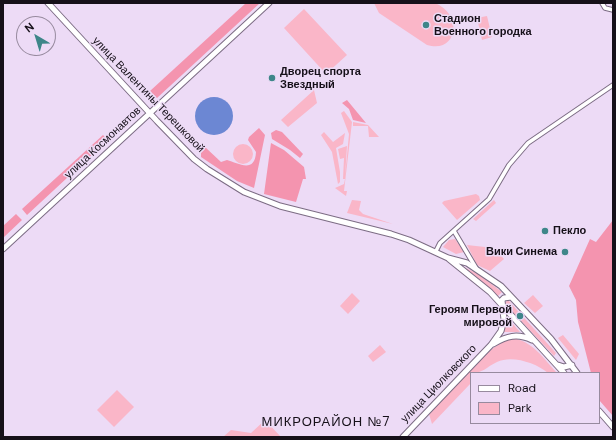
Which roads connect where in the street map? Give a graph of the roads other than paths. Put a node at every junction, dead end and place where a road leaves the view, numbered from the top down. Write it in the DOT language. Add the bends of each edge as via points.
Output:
graph roads {
  1 [pos="48,3"];
  2 [pos="270,3"];
  3 [pos="602,3"];
  4 [pos="613,10"];
  5 [pos="613,85"];
  6 [pos="149,113"];
  7 [pos="454,231"];
  8 [pos="447,237"];
  9 [pos="458,237"];
  10 [pos="3,248"];
  11 [pos="436,251"];
  12 [pos="448,258"];
  13 [pos="476,269"];
  14 [pos="511,297"];
  15 [pos="501,304"];
  16 [pos="535,341"];
  17 [pos="490,346"];
  18 [pos="560,350"];
  19 [pos="552,360"];
  20 [pos="557,365"];
  21 [pos="572,365"];
  22 [pos="563,372"];
  23 [pos="576,372"];
  24 [pos="600,412"];
  25 [pos="613,427"];
  26 [pos="403,437"];
  1 -- 6 [label="main road, улица Валентины Терешковой"];
  2 -- 6 [label="main road, улица Космонавтов"];
  3 -- 4 [label="street" via="604,8"];
  5 -- 7 [label="street" via="528,143 508,165 489,199"];
  6 -- 10 [label="main road, улица Космонавтов"];
  6 -- 11 [label="main road, улица Валентины Терешковой" via="194,159 244,192 280,206 391,234"];
  7 -- 8 [label="street"];
  7 -- 9 [label="street"];
  8 -- 9 [label="street"];
  8 -- 11 [label="street"];
  9 -- 13 [label="street"];
  11 -- 12 [label="main road, улица Валентины Терешковой"];
  12 -- 13 [label="main road, улица Валентины Терешковой"];
  12 -- 15 [label="main road, улица Валентины Терешковой"];
  13 -- 14 [label="main road, улица Валентины Терешковой" via="494,280"];
  14 -- 15 [label="main road" via="504,298"];
  14 -- 18 [label="main road, улица Валентины Терешковой"];
  15 -- 16 [label="main road, улица Валентины Терешковой"];
  15 -- 17 [label="main road" via="504,320 501,331"];
  16 -- 17 [label="main road" via="524,336 510,336"];
  16 -- 19 [label="main road, улица Валентины Терешковой"];
  17 -- 26 [label="main road, улица Циолковского"];
  18 -- 19 [label="main road" via="559,356"];
  18 -- 21 [label="main road, улица Валентины Терешковой"];
  19 -- 20 [label="main road, улица Валентины Терешковой"];
  20 -- 21 [label="main road"];
  20 -- 22 [label="main road, улица Валентины Терешковой"];
  21 -- 23 [label="main road, улица Валентины Терешковой"];
  24 -- 25 [label="main road"];
}
